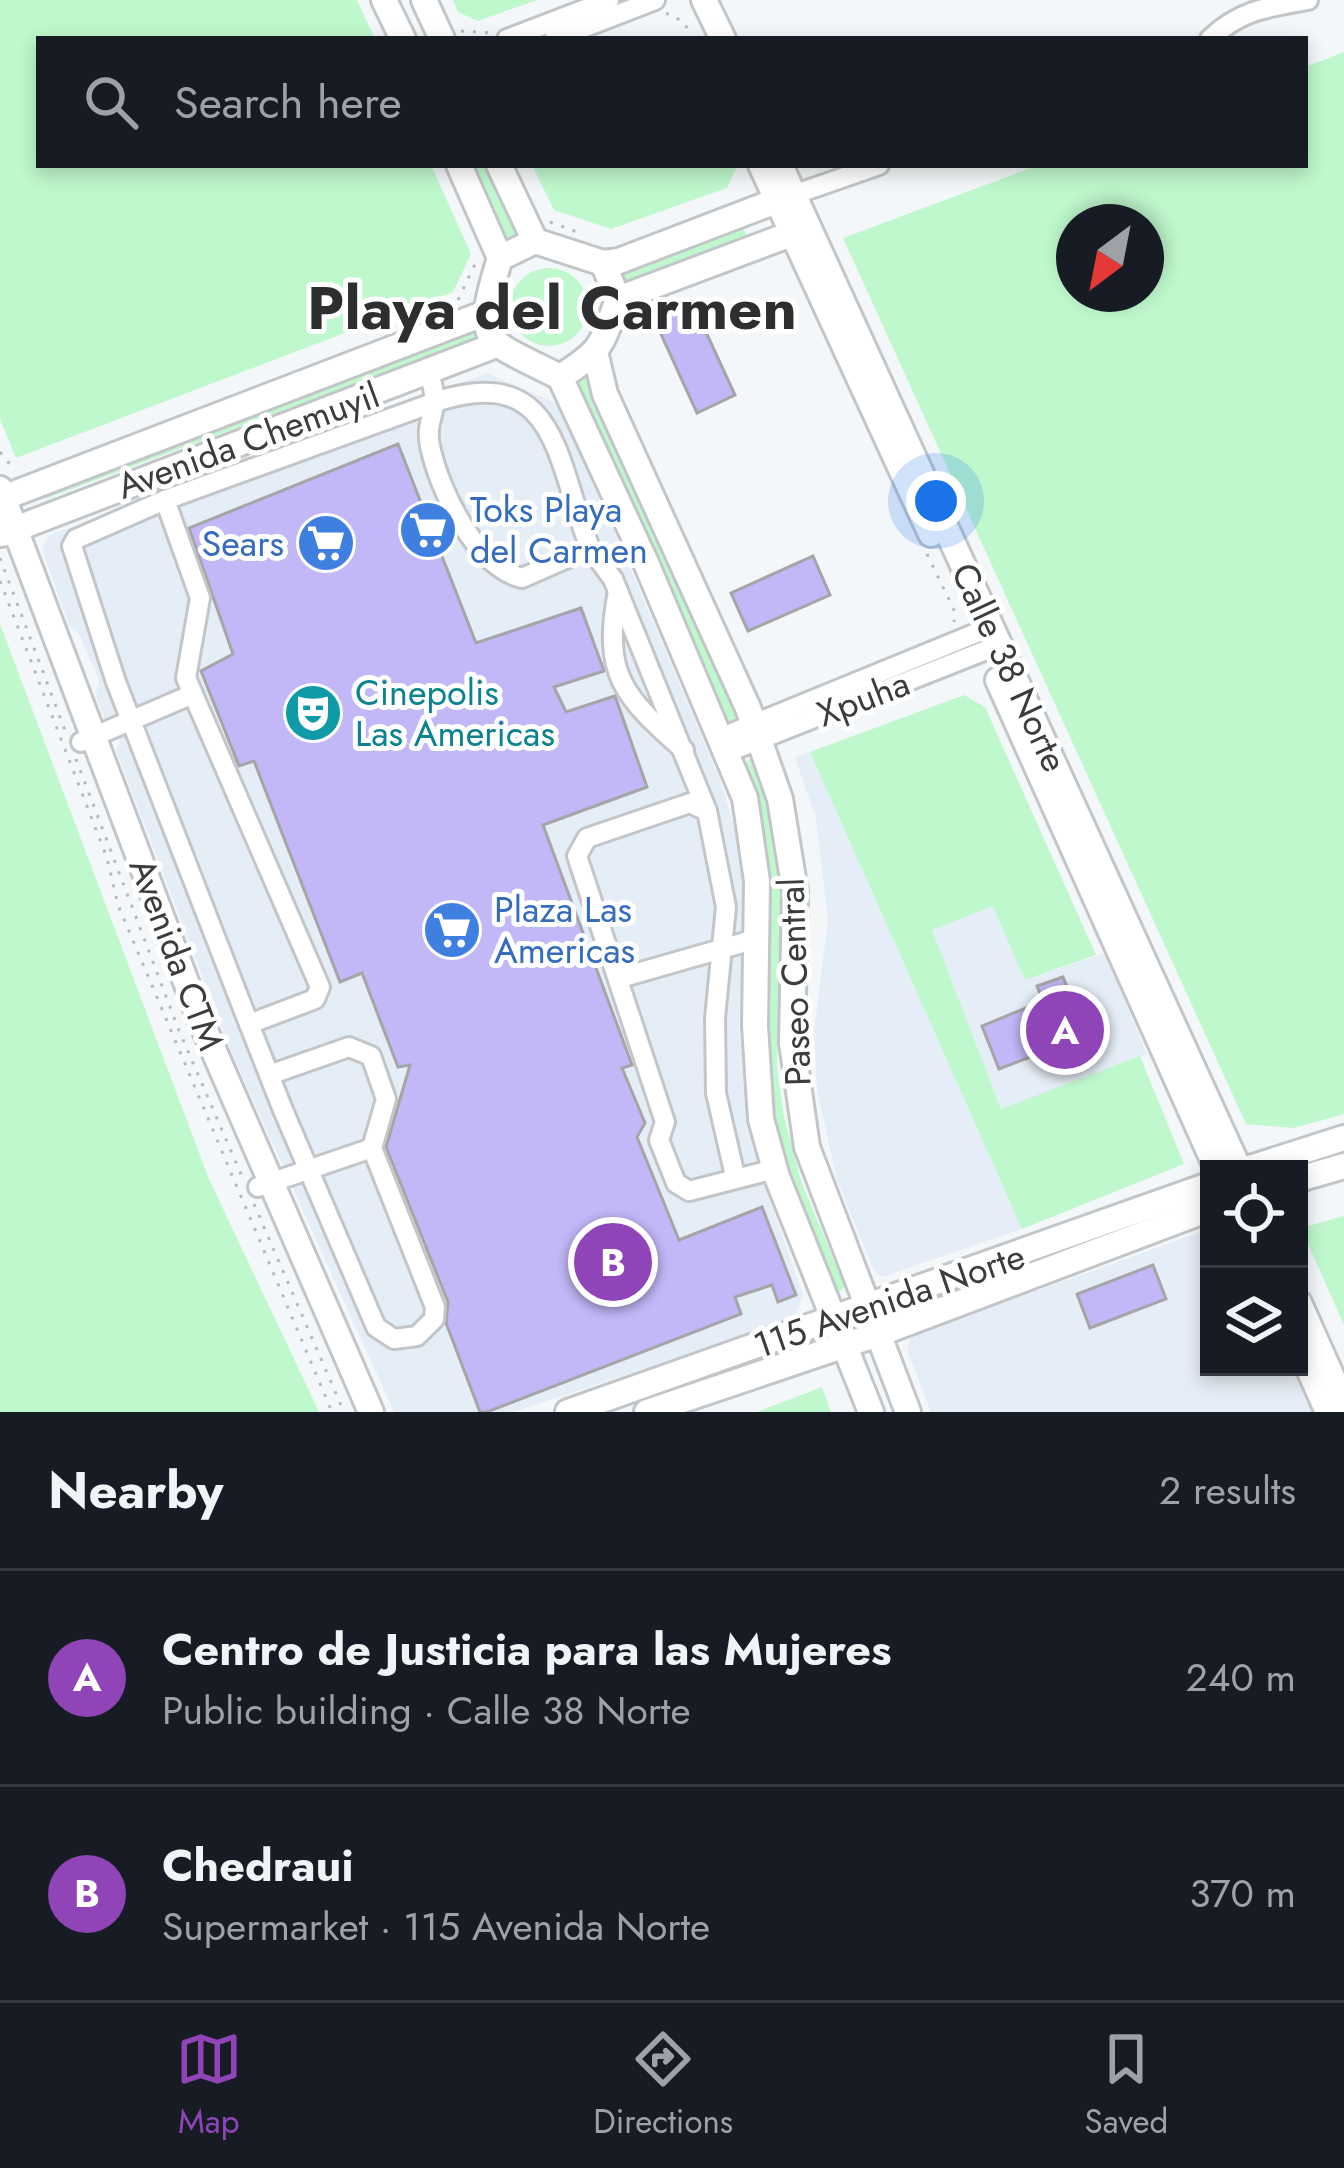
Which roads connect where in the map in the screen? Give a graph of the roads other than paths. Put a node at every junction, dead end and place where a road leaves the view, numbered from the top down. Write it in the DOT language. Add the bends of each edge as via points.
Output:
graph roads {
  1 [pos="384,0"];
  2 [pos="424,0"];
  3 [pos="609,0"];
  4 [pos="704,0"];
  5 [pos="1308,0"];
  6 [pos="671,4"];
  7 [pos="402,36"];
  8 [pos="441,36"];
  9 [pos="515,36"];
  10 [pos="564,36"];
  11 [pos="701,36"];
  12 [pos="722,36"];
  13 [pos="1213,36"];
  14 [pos="460,168"];
  15 [pos="502,168"];
  16 [pos="763,168"];
  17 [pos="780,168"];
  18 [pos="870,168"];
  19 [pos="785,198"];
  20 [pos="538,230"];
  21 [pos="801,231"];
  22 [pos="599,251"];
  23 [pos="490,256"];
  24 [pos="618,299"];
  25 [pos="483,314"];
  26 [pos="496,345"];
  27 [pos="596,356"];
  28 [pos="429,374"];
  29 [pos="560,377"];
  30 [pos="438,401"];
  31 [pos="4,489"];
  32 [pos="166,500"];
  33 [pos="4,533"];
  34 [pos="590,548"];
  35 [pos="646,563"];
  36 [pos="616,585"];
  37 [pos="988,640"];
  38 [pos="193,694"];
  39 [pos="130,719"];
  40 [pos="756,731"];
  41 [pos="88,739"];
  42 [pos="725,745"];
  43 [pos="687,752"];
  44 [pos="707,811"];
  45 [pos="756,939"];
  46 [pos="722,945"];
  47 [pos="620,978"];
  48 [pos="249,1024"];
  49 [pos="269,1075"];
  50 [pos="1344,1138"];
  51 [pos="372,1148"];
  52 [pos="1213,1160"];
  53 [pos="1239,1160"];
  54 [pos="1272,1160"];
  55 [pos="1344,1166"];
  56 [pos="775,1169"];
  57 [pos="309,1170"];
  58 [pos="735,1176"];
  59 [pos="1308,1176"];
  60 [pos="264,1185"];
  61 [pos="1200,1188"];
  62 [pos="1200,1212"];
  63 [pos="865,1304"];
  64 [pos="833,1317"];
  65 [pos="1308,1323"];
  66 [pos="878,1334"];
  67 [pos="844,1344"];
  68 [pos="1308,1366"];
  69 [pos="1344,1405"];
  70 [pos="355,1412"];
  71 [pos="371,1412"];
  72 [pos="568,1412"];
  73 [pos="647,1412"];
  74 [pos="871,1412"];
  75 [pos="908,1412"];
  76 [pos="1328,1412"];
  1 -- 7 [label="main road"];
  2 -- 8 [label="main road"];
  3 -- 9 [label="street"];
  4 -- 12 [label="main road"];
  5 -- 13 [label="street" via="1258,7"];
  6 -- 10 [label="street"];
  6 -- 11 [label="main road"];
  14 -- 23 [label="main road"];
  15 -- 20 [label="main road"];
  16 -- 19 [label="main road, Calle 38 Norte"];
  17 -- 19 [label="main road, Calle 38 Norte"];
  18 -- 19 [label="street"];
  19 -- 21 [label="main road, Calle 38 Norte"];
  19 -- 22 [label="main road"];
  20 -- 22 [label="main road"];
  20 -- 23 [label="main road"];
  21 -- 24 [label="main road"];
  21 -- 37 [label="main road, Calle 38 Norte"];
  22 -- 24 [label="main road"];
  23 -- 25 [label="main road"];
  24 -- 27 [label="main road"];
  25 -- 26 [label="main road"];
  25 -- 31 [label="main road, Avenida Chemuyil"];
  26 -- 28 [label="main road, Avenida Chemuyil"];
  26 -- 29 [label="main road"];
  27 -- 29 [label="main road"];
  27 -- 40 [label="main road, Paseo Central" via="605,394"];
  28 -- 30 [label="street"];
  28 -- 33 [label="main road, Avenida Chemuyil"];
  29 -- 35 [label="main road, Paseo Central"];
  30 -- 32 [label="street"];
  30 -- 34 [label="street" via="478,388 529,405 547,424"];
  30 -- 34 [label="street" via="430,449 473,545 492,567 522,578"];
  31 -- 33 [label="main road, Avenida CTM"];
  32 -- 38 [label="street" via="200,598 185,668"];
  32 -- 39 [label="street" via="76,539 70,552"];
  33 -- 41 [label="main road, Avenida CTM"];
  34 -- 36 [label="street"];
  35 -- 36 [label="street"];
  35 -- 42 [label="main road, Paseo Central"];
  36 -- 43 [label="street"];
  36 -- 43 [label="street" via="610,635 622,689"];
  37 -- 40 [label="street, Xpuha"];
  37 -- 52 [label="main road, Calle 38 Norte"];
  37 -- 53 [label="main road, Calle 38 Norte"];
  38 -- 39 [label="street"];
  38 -- 48 [label="street" via="320,987 315,999"];
  39 -- 41 [label="street"];
  39 -- 48 [label="street"];
  40 -- 42 [label="street, Xpuha"];
  40 -- 63 [label="main road, Paseo Central" via="780,799 795,892 791,1043 799,1108"];
  41 -- 60 [label="main road, Avenida CTM" via="188,1024"];
  42 -- 45 [label="main road, Paseo Central" via="745,798"];
  43 -- 44 [label="street"];
  44 -- 46 [label="street" via="726,907"];
  44 -- 47 [label="street" via="690,803 581,844 577,856"];
  45 -- 46 [label="street"];
  45 -- 56 [label="main road, Paseo Central" via="761,1119"];
  46 -- 47 [label="street"];
  46 -- 58 [label="street" via="716,1093"];
  47 -- 58 [label="street" via="676,1183 689,1191"];
  48 -- 49 [label="street"];
  49 -- 51 [label="street" via="349,1047 366,1051 386,1099"];
  49 -- 57 [label="street"];
  50 -- 54 [label="main road"];
  51 -- 57 [label="street"];
  51 -- 57 [label="street" via="435,1307 417,1336 394,1340 376,1327"];
  55 -- 59 [label="main road"];
  56 -- 58 [label="street"];
  56 -- 64 [label="main road, Paseo Central"];
  57 -- 60 [label="street"];
  60 -- 70 [label="main road, Avenida CTM"];
  60 -- 71 [label="main road, Avenida CTM"];
  61 -- 63 [label="main road, 115 Avenida Norte" via="905,1297"];
  62 -- 66 [label="main road, 115 Avenida Norte"];
  63 -- 64 [label="main road, 115 Avenida Norte"];
  63 -- 66 [label="main road, Paseo Central"];
  64 -- 67 [label="main road, Paseo Central"];
  64 -- 72 [label="main road, 115 Avenida Norte"];
  65 -- 69 [label="main road"];
  66 -- 67 [label="main road, 115 Avenida Norte"];
  66 -- 75 [label="main road, Paseo Central"];
  67 -- 73 [label="main road, 115 Avenida Norte"];
  67 -- 74 [label="main road, Paseo Central"];
  68 -- 76 [label="main road"];
}
